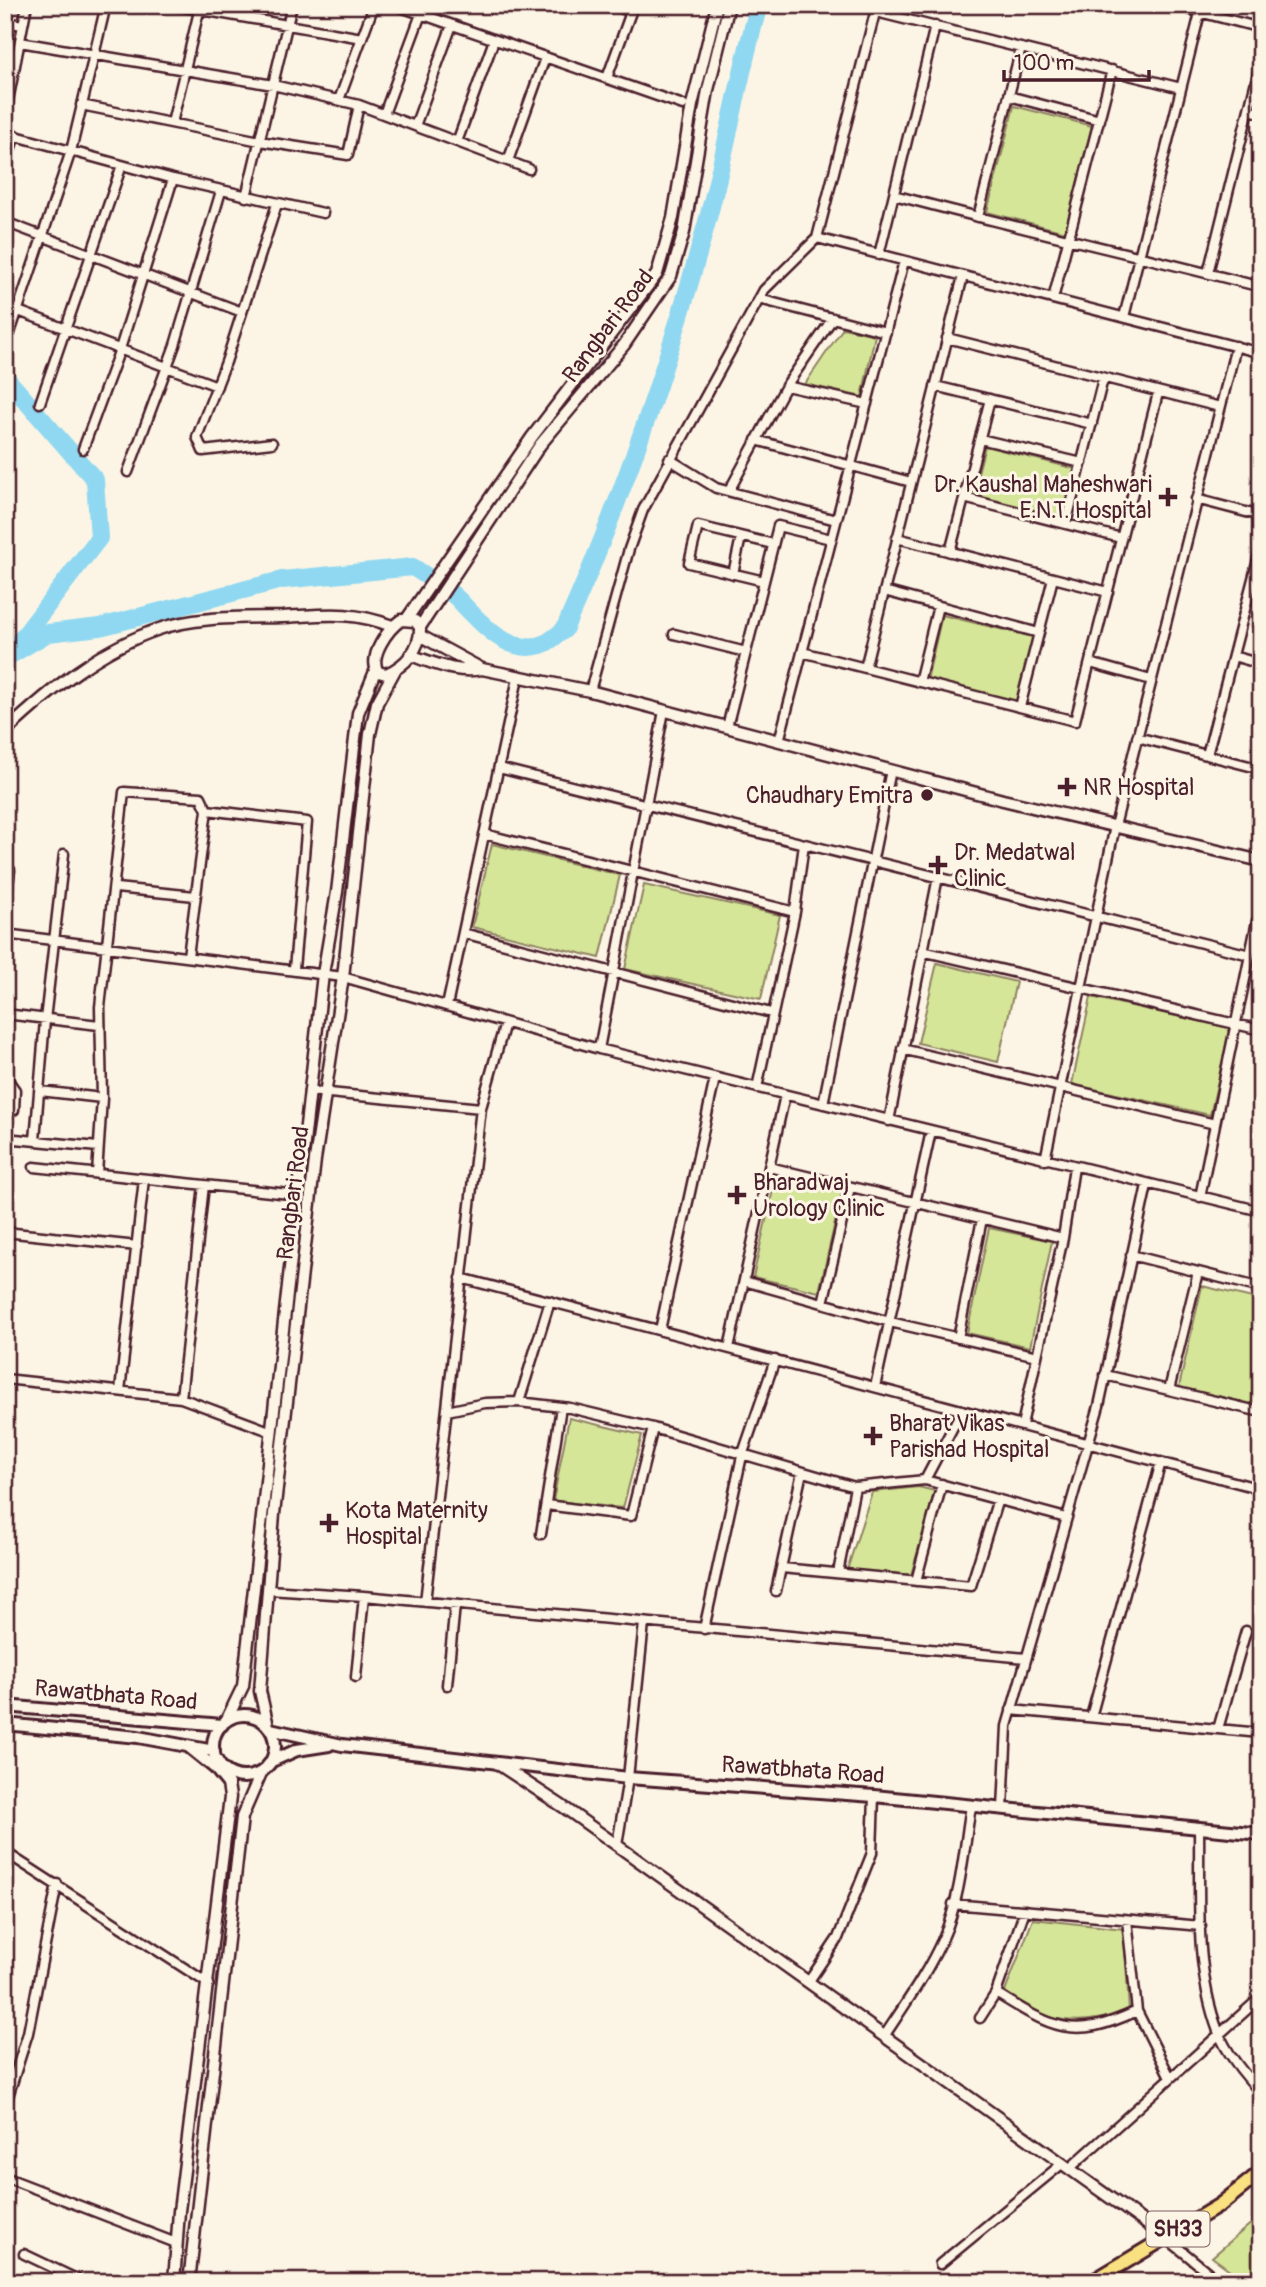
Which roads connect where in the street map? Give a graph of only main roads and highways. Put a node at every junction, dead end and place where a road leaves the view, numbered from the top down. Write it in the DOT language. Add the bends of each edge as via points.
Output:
graph roads {
  1 [pos="5,1706"];
  2 [pos="224,1723"];
  3 [pos="5,1724"];
  4 [pos="269,1727"];
  5 [pos="185,1744"];
  6 [pos="342,1745"];
  7 [pos="216,1757"];
  8 [pos="272,1761"];
  9 [pos="228,1784"];
  10 [pos="1261,1834"];
  11 [pos="1261,2172"];
  12 [pos="1093,2282"];
  1 -- 2 [label="main road, Rawatbhata Road"];
  2 -- 4 [label="main road" via="243,1715"];
  2 -- 7 [label="main road" via="216,1734"];
  3 -- 5 [label="main road, Rawatbhata Road"];
  4 -- 6 [label="main road, Rawatbhata Road"];
  4 -- 8 [label="main road" via="275,1745"];
  5 -- 7 [label="main road, Rawatbhata Road"];
  5 -- 9 [label="main road"];
  6 -- 8 [label="main road, Rawatbhata Road" via="297,1750"];
  6 -- 10 [label="main road, Rawatbhata Road" via="628,1777"];
  7 -- 8 [label="main road" via="224,1770 242,1777 261,1773"];
  11 -- 12 [label="main road, SH33" via="1220,2205"];
}
